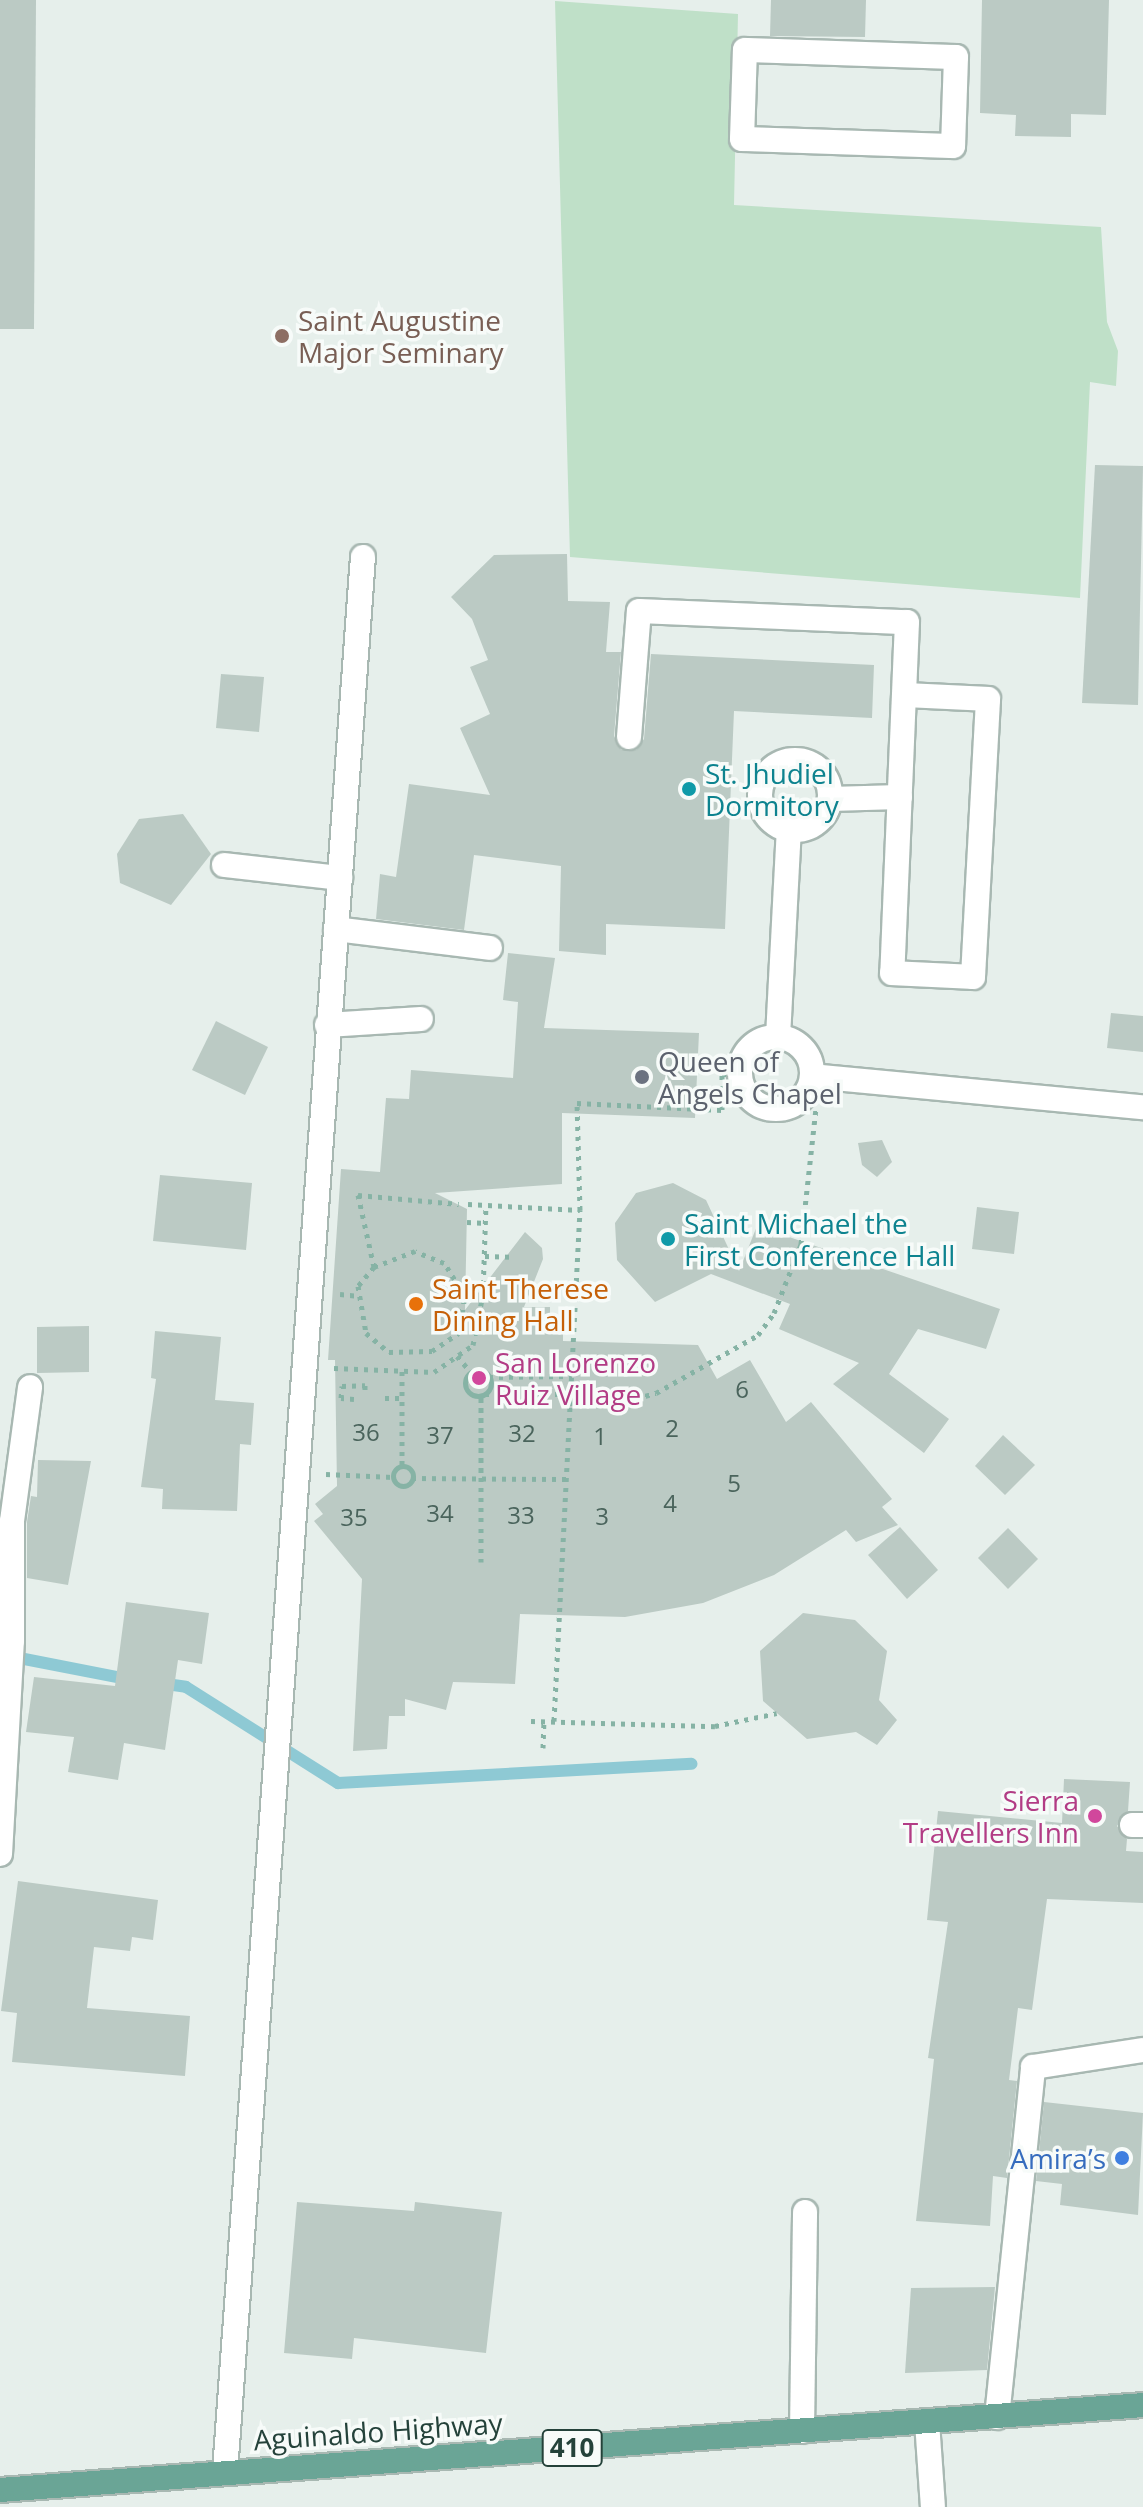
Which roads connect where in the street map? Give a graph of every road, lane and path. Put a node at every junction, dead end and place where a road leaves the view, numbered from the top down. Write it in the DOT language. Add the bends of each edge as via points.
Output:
graph roads {
  1 [pos="745,50"];
  2 [pos="363,557"];
  3 [pos="907,695"];
  4 [pos="629,737"];
  5 [pos="900,797"];
  6 [pos="830,799"];
  7 [pos="789,830"];
  8 [pos="224,865"];
  9 [pos="340,878"];
  10 [pos="336,929"];
  11 [pos="490,948"];
  12 [pos="421,1019"];
  13 [pos="327,1025"];
  14 [pos="778,1037"];
  15 [pos="740,1075"];
  16 [pos="815,1076"];
  17 [pos="1143,1107"];
  18 [pos="459,1204"];
  19 [pos="468,1204"];
  20 [pos="486,1205"];
  21 [pos="580,1210"];
  22 [pos="467,1222"];
  23 [pos="486,1223"];
  24 [pos="485,1256"];
  25 [pos="511,1257"];
  26 [pos="374,1267"];
  27 [pos="339,1294"];
  28 [pos="359,1296"];
  29 [pos="470,1318"];
  30 [pos="478,1320"];
  31 [pos="457,1356"];
  32 [pos="327,1368"];
  33 [pos="402,1371"];
  34 [pos="471,1372"];
  35 [pos="572,1376"];
  36 [pos="489,1377"];
  37 [pos="30,1387"];
  38 [pos="365,1392"];
  39 [pos="571,1394"];
  40 [pos="483,1395"];
  41 [pos="385,1398"];
  42 [pos="402,1398"];
  43 [pos="354,1399"];
  44 [pos="570,1403"];
  45 [pos="402,1466"];
  46 [pos="322,1474"];
  47 [pos="393,1477"];
  48 [pos="412,1478"];
  49 [pos="481,1478"];
  50 [pos="566,1479"];
  51 [pos="481,1562"];
  52 [pos="777,1713"];
  53 [pos="531,1721"];
  54 [pos="544,1721"];
  55 [pos="554,1721"];
  56 [pos="543,1748"];
  57 [pos="0,1854"];
  58 [pos="1143,2050"];
  59 [pos="805,2212"];
  60 [pos="1143,2405"];
  61 [pos="997,2417"];
  62 [pos="927,2422"];
  63 [pos="802,2431"];
  64 [pos="225,2472"];
  65 [pos="0,2490"];
  66 [pos="933,2507"];
  1 -- 1 [label="street" via="742,139 953,146 956,57"];
  2 -- 9 [label="street"];
  3 -- 4 [label="street" via="907,622 639,611"];
  3 -- 5 [label="street"];
  3 -- 5 [label="street" via="988,699 973,977 892,973"];
  5 -- 6 [label="street"];
  6 -- 7 [label="street" via="811,827"];
  6 -- 7 [label="street" via="825,776 817,767 795,759 773,767 760,786 762,809"];
  7 -- 14 [label="street"];
  8 -- 9 [label="street"];
  9 -- 10 [label="street"];
  10 -- 11 [label="street"];
  10 -- 13 [label="street"];
  12 -- 13 [label="street"];
  13 -- 64 [label="street"];
  14 -- 15 [label="street" via="766,1038 747,1053"];
  14 -- 16 [label="street" via="806,1053"];
  15 -- 16 [label="street" via="749,1097 770,1109 803,1097"];
  15 -- 21 [label="path" via="722,1074 722,1110 577,1103"];
  16 -- 17 [label="street"];
  16 -- 44 [label="path" via="801,1244 774,1313 758,1335 656,1393 626,1401"];
  18 -- 26 [label="path" via="358,1195"];
  19 -- 20 [label="path"];
  20 -- 21 [label="path"];
  20 -- 23 [label="path"];
  21 -- 35 [label="path"];
  22 -- 23 [label="path"];
  23 -- 24 [label="path"];
  24 -- 25 [label="path"];
  24 -- 30 [label="path"];
  26 -- 28 [label="path" via="358,1286"];
  26 -- 28 [label="path" via="415,1251 444,1263 465,1296 459,1333 432,1351 389,1352 366,1333"];
  27 -- 28 [label="path"];
  29 -- 30 [label="path"];
  30 -- 31 [label="path" via="473,1345"];
  31 -- 33 [label="path" via="434,1372"];
  31 -- 34 [label="path"];
  32 -- 33 [label="path"];
  33 -- 42 [label="path"];
  34 -- 36 [label="path" via="484,1371"];
  34 -- 40 [label="path" via="465,1386"];
  35 -- 36 [label="path"];
  35 -- 39 [label="path"];
  36 -- 40 [label="path"];
  37 -- 57 [label="street" via="12,1521 12,1641"];
  38 -- 43 [label="path" via="365,1385 342,1386 341,1398"];
  39 -- 40 [label="path"];
  39 -- 44 [label="path"];
  40 -- 49 [label="path"];
  41 -- 42 [label="path"];
  42 -- 45 [label="path"];
  44 -- 50 [label="path"];
  45 -- 47 [label="path"];
  45 -- 48 [label="path"];
  46 -- 47 [label="path"];
  47 -- 48 [label="path" via="401,1487"];
  48 -- 49 [label="path"];
  49 -- 50 [label="path"];
  49 -- 51 [label="path"];
  50 -- 55 [label="path"];
  52 -- 55 [label="path" via="715,1726"];
  53 -- 54 [label="path"];
  54 -- 55 [label="path"];
  54 -- 56 [label="path"];
  58 -- 61 [label="street" via="1033,2067"];
  59 -- 63 [label="street"];
  60 -- 61 [label="main road, Aguinaldo Highway / 410"];
  61 -- 62 [label="main road, Aguinaldo Highway / 410"];
  62 -- 63 [label="main road, Aguinaldo Highway / 410"];
  62 -- 66 [label="street"];
  63 -- 64 [label="main road, Aguinaldo Highway / 410"];
  64 -- 65 [label="main road, Aguinaldo Highway / 410"];
}
